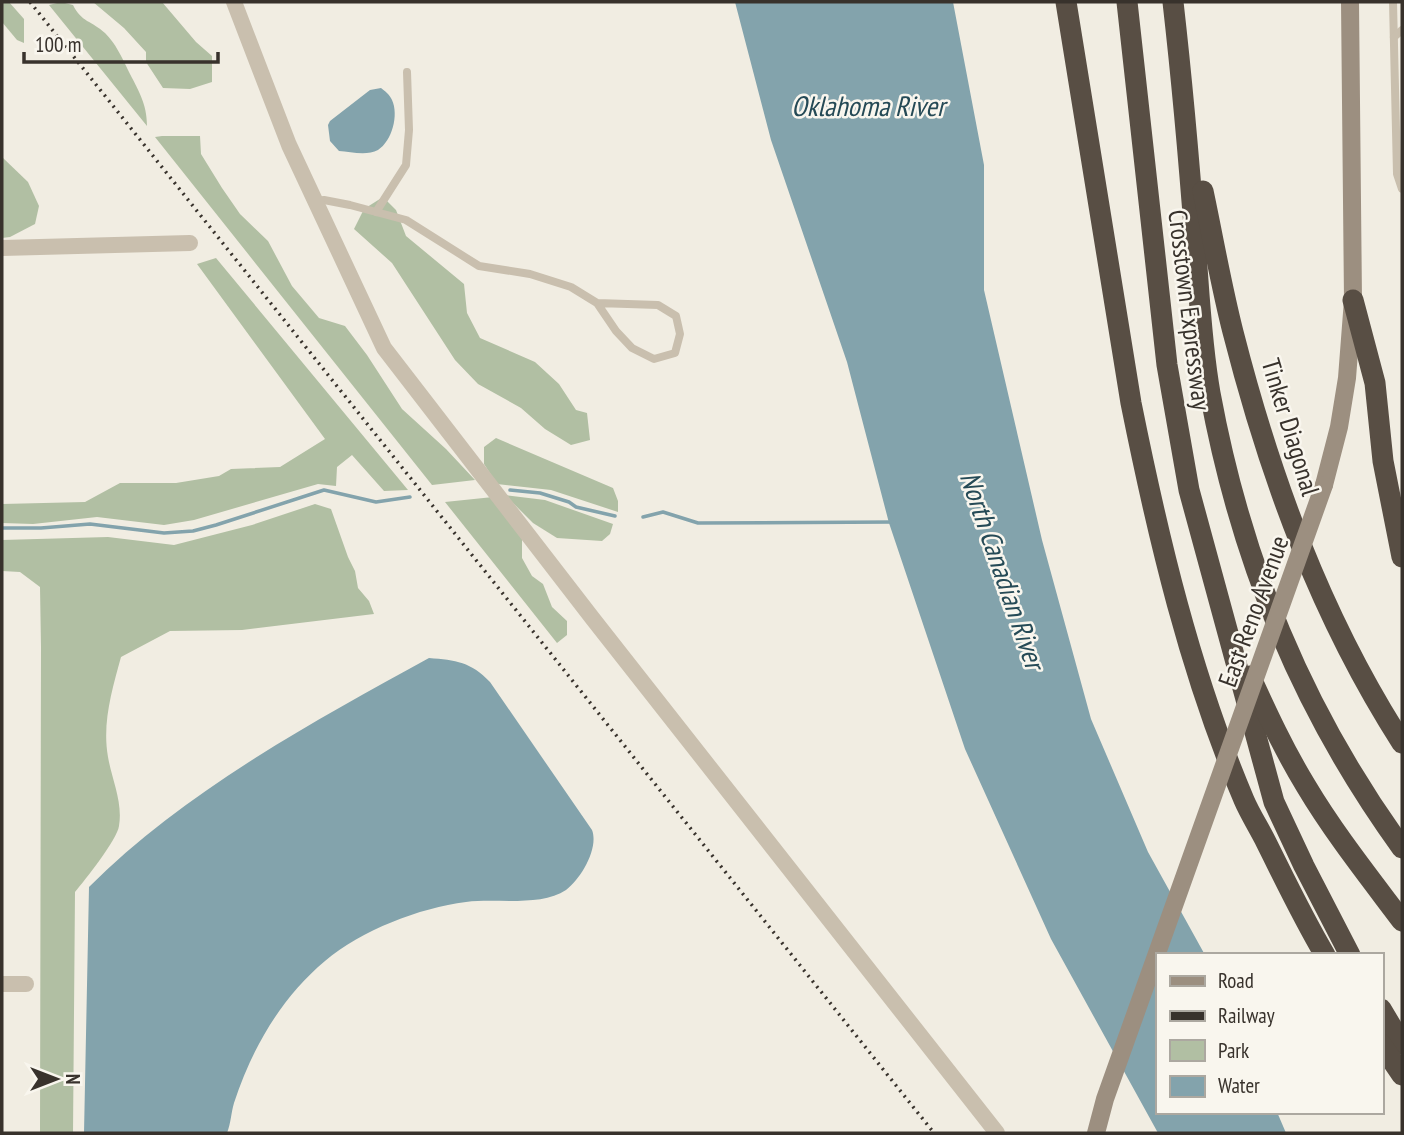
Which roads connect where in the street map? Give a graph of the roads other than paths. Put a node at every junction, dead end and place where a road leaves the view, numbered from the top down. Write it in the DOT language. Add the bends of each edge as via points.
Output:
graph roads {
  1 [pos="234,2"];
  2 [pos="1066,2"];
  3 [pos="1126,2"];
  4 [pos="1173,2"];
  5 [pos="1350,2"];
  6 [pos="1393,2"];
  7 [pos="1402,30"];
  8 [pos="1394,37"];
  9 [pos="407,72"];
  10 [pos="1185,107"];
  11 [pos="1402,189"];
  12 [pos="315,201"];
  13 [pos="376,212"];
  14 [pos="190,243"];
  15 [pos="2,248"];
  16 [pos="1353,300"];
  17 [pos="597,303"];
  18 [pos="1402,557"];
  19 [pos="1223,620"];
  20 [pos="1402,743"];
  21 [pos="1402,848"];
  22 [pos="1402,921"];
  23 [pos="1157,953"];
  24 [pos="1324,953"];
  25 [pos="1349,953"];
  26 [pos="1156,956"];
  27 [pos="2,984"];
  28 [pos="26,984"];
  29 [pos="1383,1012"];
  30 [pos="1402,1044"];
  31 [pos="1383,1047"];
  32 [pos="1402,1075"];
  33 [pos="997,1133"];
  34 [pos="1096,1133"];
  1 -- 12 [label="street"];
  2 -- 24 [label="highway" via="1131,403 1168,566 1209,711 1245,803"];
  3 -- 19 [label="highway, Crosstown Expressway" via="1176,423"];
  4 -- 10 [label="highway"];
  5 -- 16 [label="main road, East Reno Avenue"];
  6 -- 8 [label="lane"];
  7 -- 8 [label="lane"];
  8 -- 11 [label="lane" via="1397,174"];
  9 -- 13 [label="lane" via="406,165"];
  10 -- 20 [label="highway, Tinker Diagonal" via="1232,330 1287,512 1347,650"];
  10 -- 21 [label="highway" via="1210,391 1253,563 1299,676 1350,770"];
  12 -- 13 [label="lane"];
  12 -- 33 [label="street" via="384,348"];
  13 -- 17 [label="lane" via="406,220 480,266 540,277 571,287"];
  14 -- 15 [label="street"];
  16 -- 18 [label="highway" via="1375,383"];
  16 -- 23 [label="main road, East Reno Avenue, bridge" via="1347,378 1324,485"];
  17 -- 17 [label="lane" via="632,348 654,359 675,353 680,334 676,316 658,305"];
  19 -- 22 [label="highway" via="1306,786"];
  19 -- 25 [label="highway" via="1274,802"];
  26 -- 34 [label="main road, East Reno Avenue, bridge"];
  27 -- 28 [label="street"];
  29 -- 30 [label="highway"];
  31 -- 32 [label="highway"];
}
